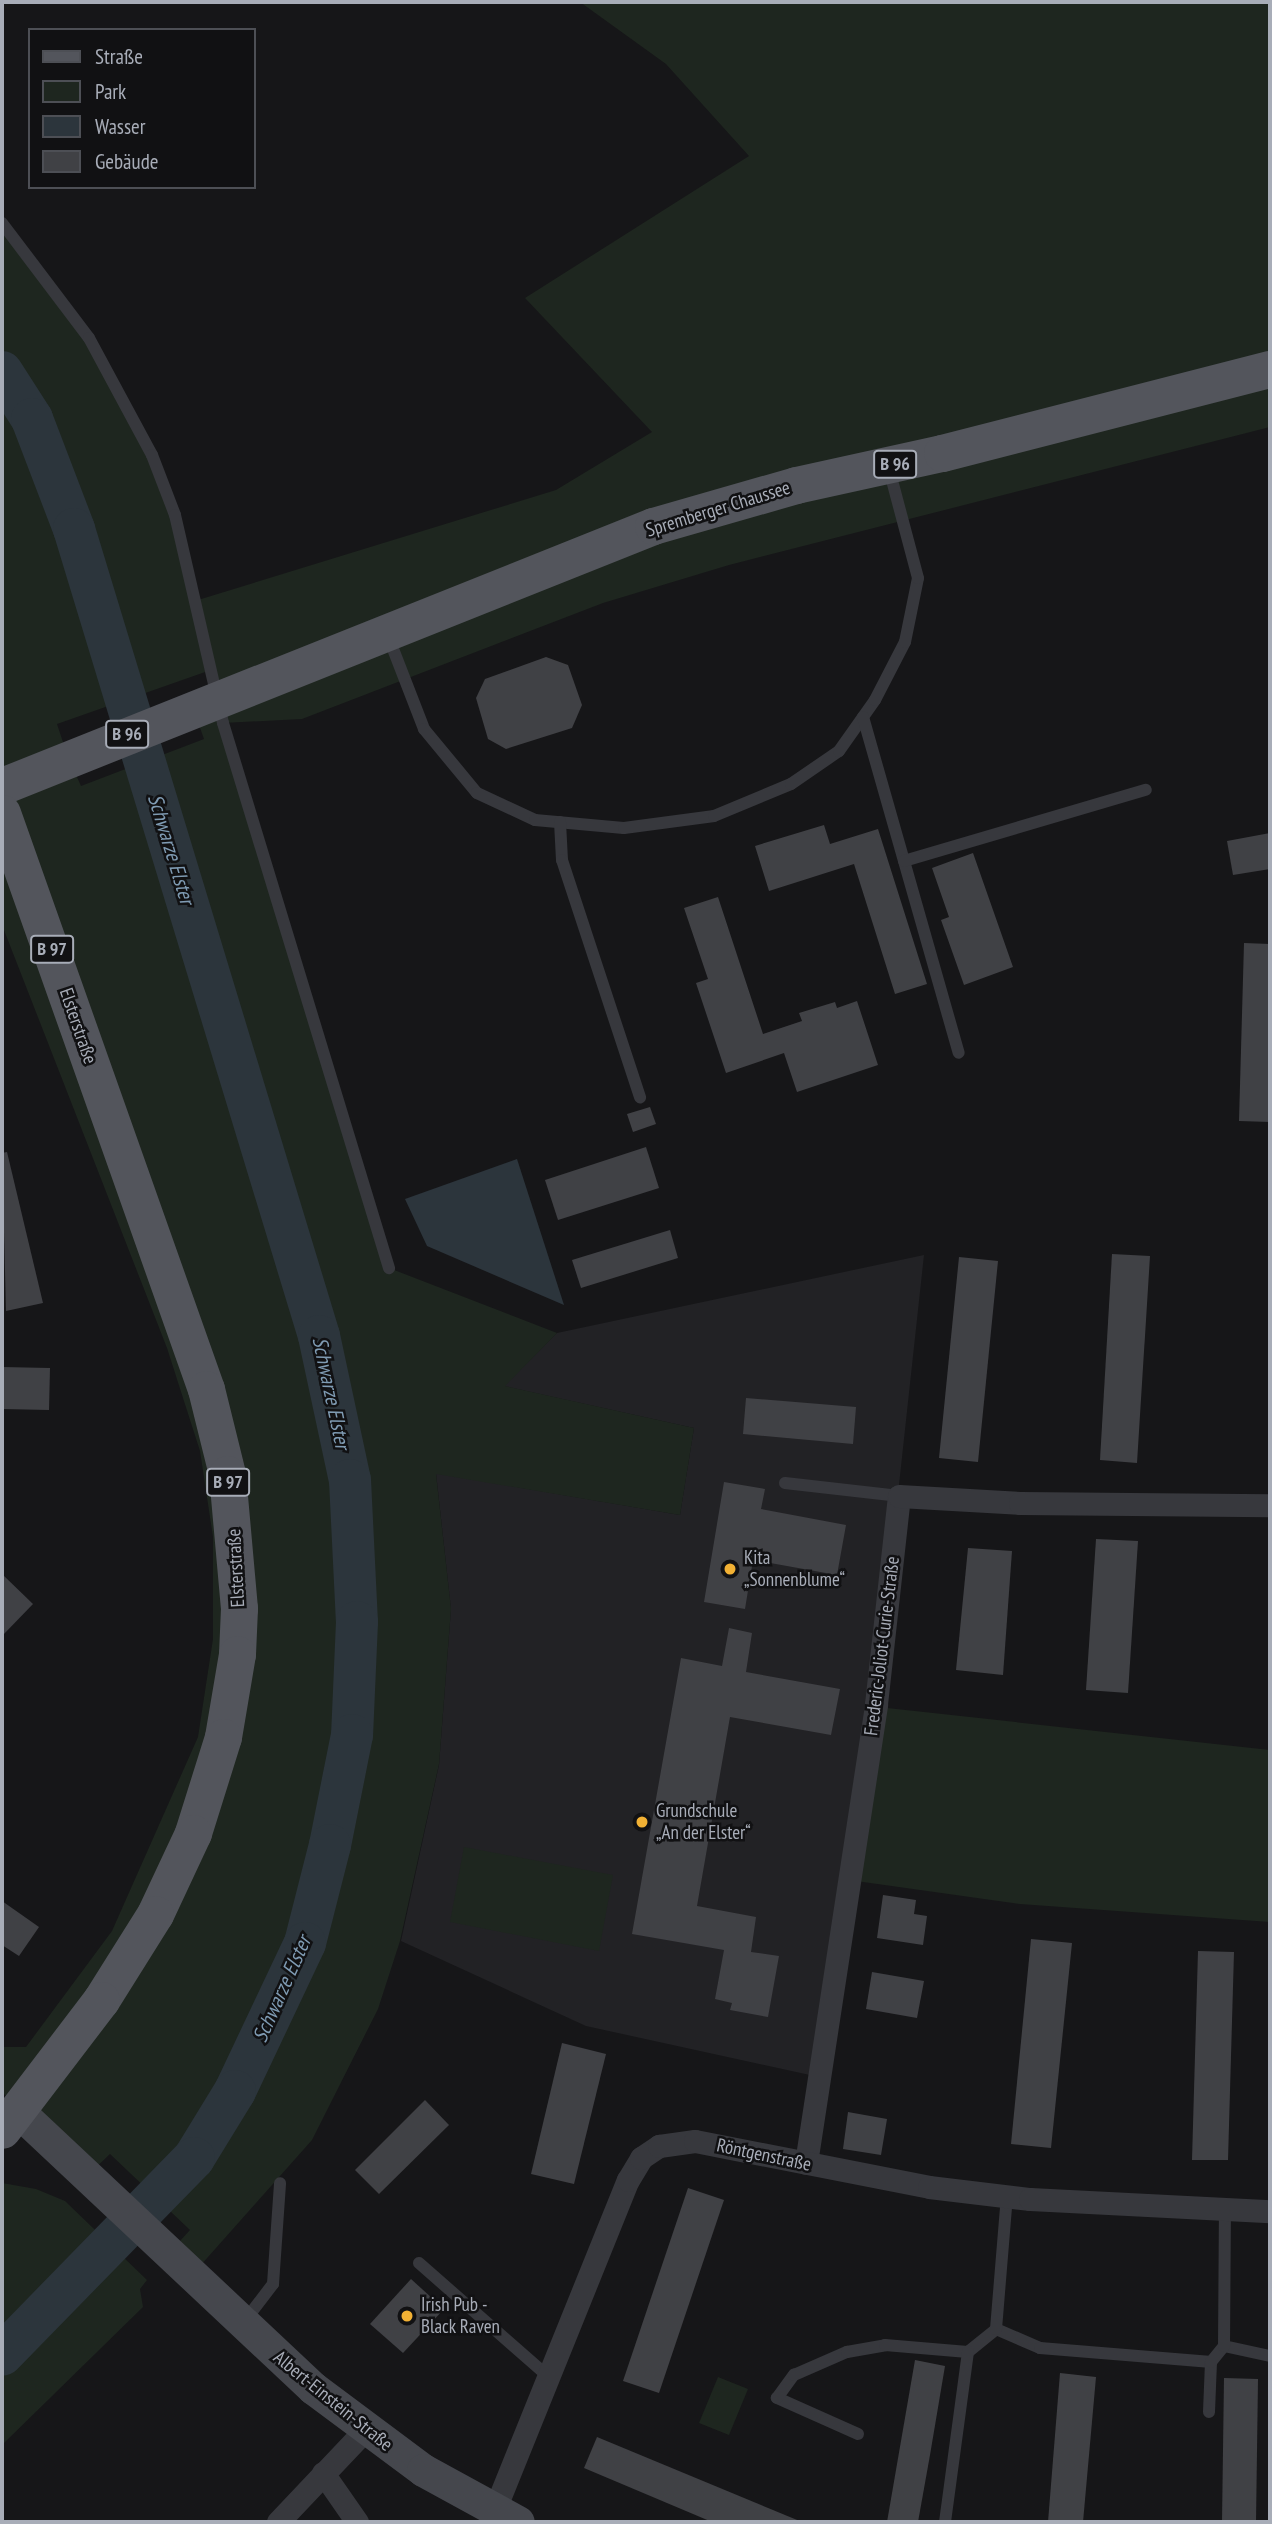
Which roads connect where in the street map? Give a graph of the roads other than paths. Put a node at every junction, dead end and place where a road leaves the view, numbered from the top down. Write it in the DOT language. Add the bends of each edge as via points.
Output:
graph roads {
  1 [pos="2,223"];
  2 [pos="1270,369"];
  3 [pos="888,466"];
  4 [pos="386,630"];
  5 [pos="201,704"];
  6 [pos="863,716"];
  7 [pos="2,786"];
  8 [pos="1146,790"];
  9 [pos="2,813"];
  10 [pos="560,822"];
  11 [pos="904,861"];
  12 [pos="959,1053"];
  13 [pos="640,1097"];
  14 [pos="389,1268"];
  15 [pos="785,1483"];
  16 [pos="899,1496"];
  17 [pos="1270,1505"];
  18 [pos="7,2111"];
  19 [pos="806,2163"];
  20 [pos="280,2183"];
  21 [pos="1007,2196"];
  22 [pos="1225,2211"];
  23 [pos="1270,2211"];
  24 [pos="419,2263"];
  25 [pos="241,2325"];
  26 [pos="996,2329"];
  27 [pos="1224,2346"];
  28 [pos="968,2352"];
  29 [pos="1270,2356"];
  30 [pos="1212,2362"];
  31 [pos="550,2379"];
  32 [pos="1209,2412"];
  33 [pos="365,2430"];
  34 [pos="858,2434"];
  35 [pos="323,2473"];
  36 [pos="500,2518"];
  37 [pos="278,2522"];
  38 [pos="356,2522"];
  39 [pos="945,2522"];
  1 -- 5 [label="lane" via="89,338 152,455 175,515"];
  2 -- 3 [label="main road, Spremberger Chaussee / B 96"];
  3 -- 4 [label="main road, Spremberger Chaussee / B 96" via="796,485 653,527"];
  3 -- 6 [label="lane" via="918,578 905,642"];
  4 -- 5 [label="main road, Spremberger Chaussee / B 96"];
  4 -- 10 [label="lane" via="424,729 477,793 536,820"];
  5 -- 7 [label="main road, B 96"];
  5 -- 14 [label="lane"];
  6 -- 10 [label="lane" via="839,751 791,784 714,816 624,828"];
  6 -- 11 [label="lane"];
  8 -- 11 [label="lane"];
  9 -- 18 [label="main road, Elsterstraße / B 97" via="206,1389 227,1474 239,1608 237,1654 223,1737 193,1833 155,1914 101,2000"];
  10 -- 13 [label="lane" via="562,860"];
  11 -- 12 [label="lane"];
  15 -- 16 [label="lane"];
  16 -- 17 [label="street" via="1020,1503"];
  16 -- 19 [label="street, Frederic-Joliot-Curie-Straße" via="876,1704"];
  18 -- 25 [label="street, Albert-Einstein-Straße" via="87,2178"];
  19 -- 21 [label="street, Röntgenstraße" via="929,2187"];
  19 -- 31 [label="street, Röntgenstraße" via="695,2141 659,2146 641,2158 628,2179"];
  20 -- 25 [label="lane" via="273,2284"];
  21 -- 22 [label="street, Röntgenstraße"];
  21 -- 26 [label="lane"];
  22 -- 23 [label="street, Röntgenstraße"];
  22 -- 27 [label="lane"];
  24 -- 31 [label="lane"];
  25 -- 33 [label="street, Albert-Einstein-Straße"];
  26 -- 28 [label="lane"];
  26 -- 30 [label="lane" via="1040,2348"];
  27 -- 29 [label="lane" via="1255,2357"];
  27 -- 30 [label="lane"];
  28 -- 34 [label="lane" via="885,2345 847,2352 794,2375 777,2398"];
  28 -- 39 [label="lane"];
  30 -- 32 [label="lane"];
  31 -- 36 [label="street, Röntgenstraße"];
  33 -- 35 [label="street"];
  33 -- 36 [label="street, Albert-Einstein-Straße"];
  35 -- 37 [label="street"];
  35 -- 38 [label="street"];
}
